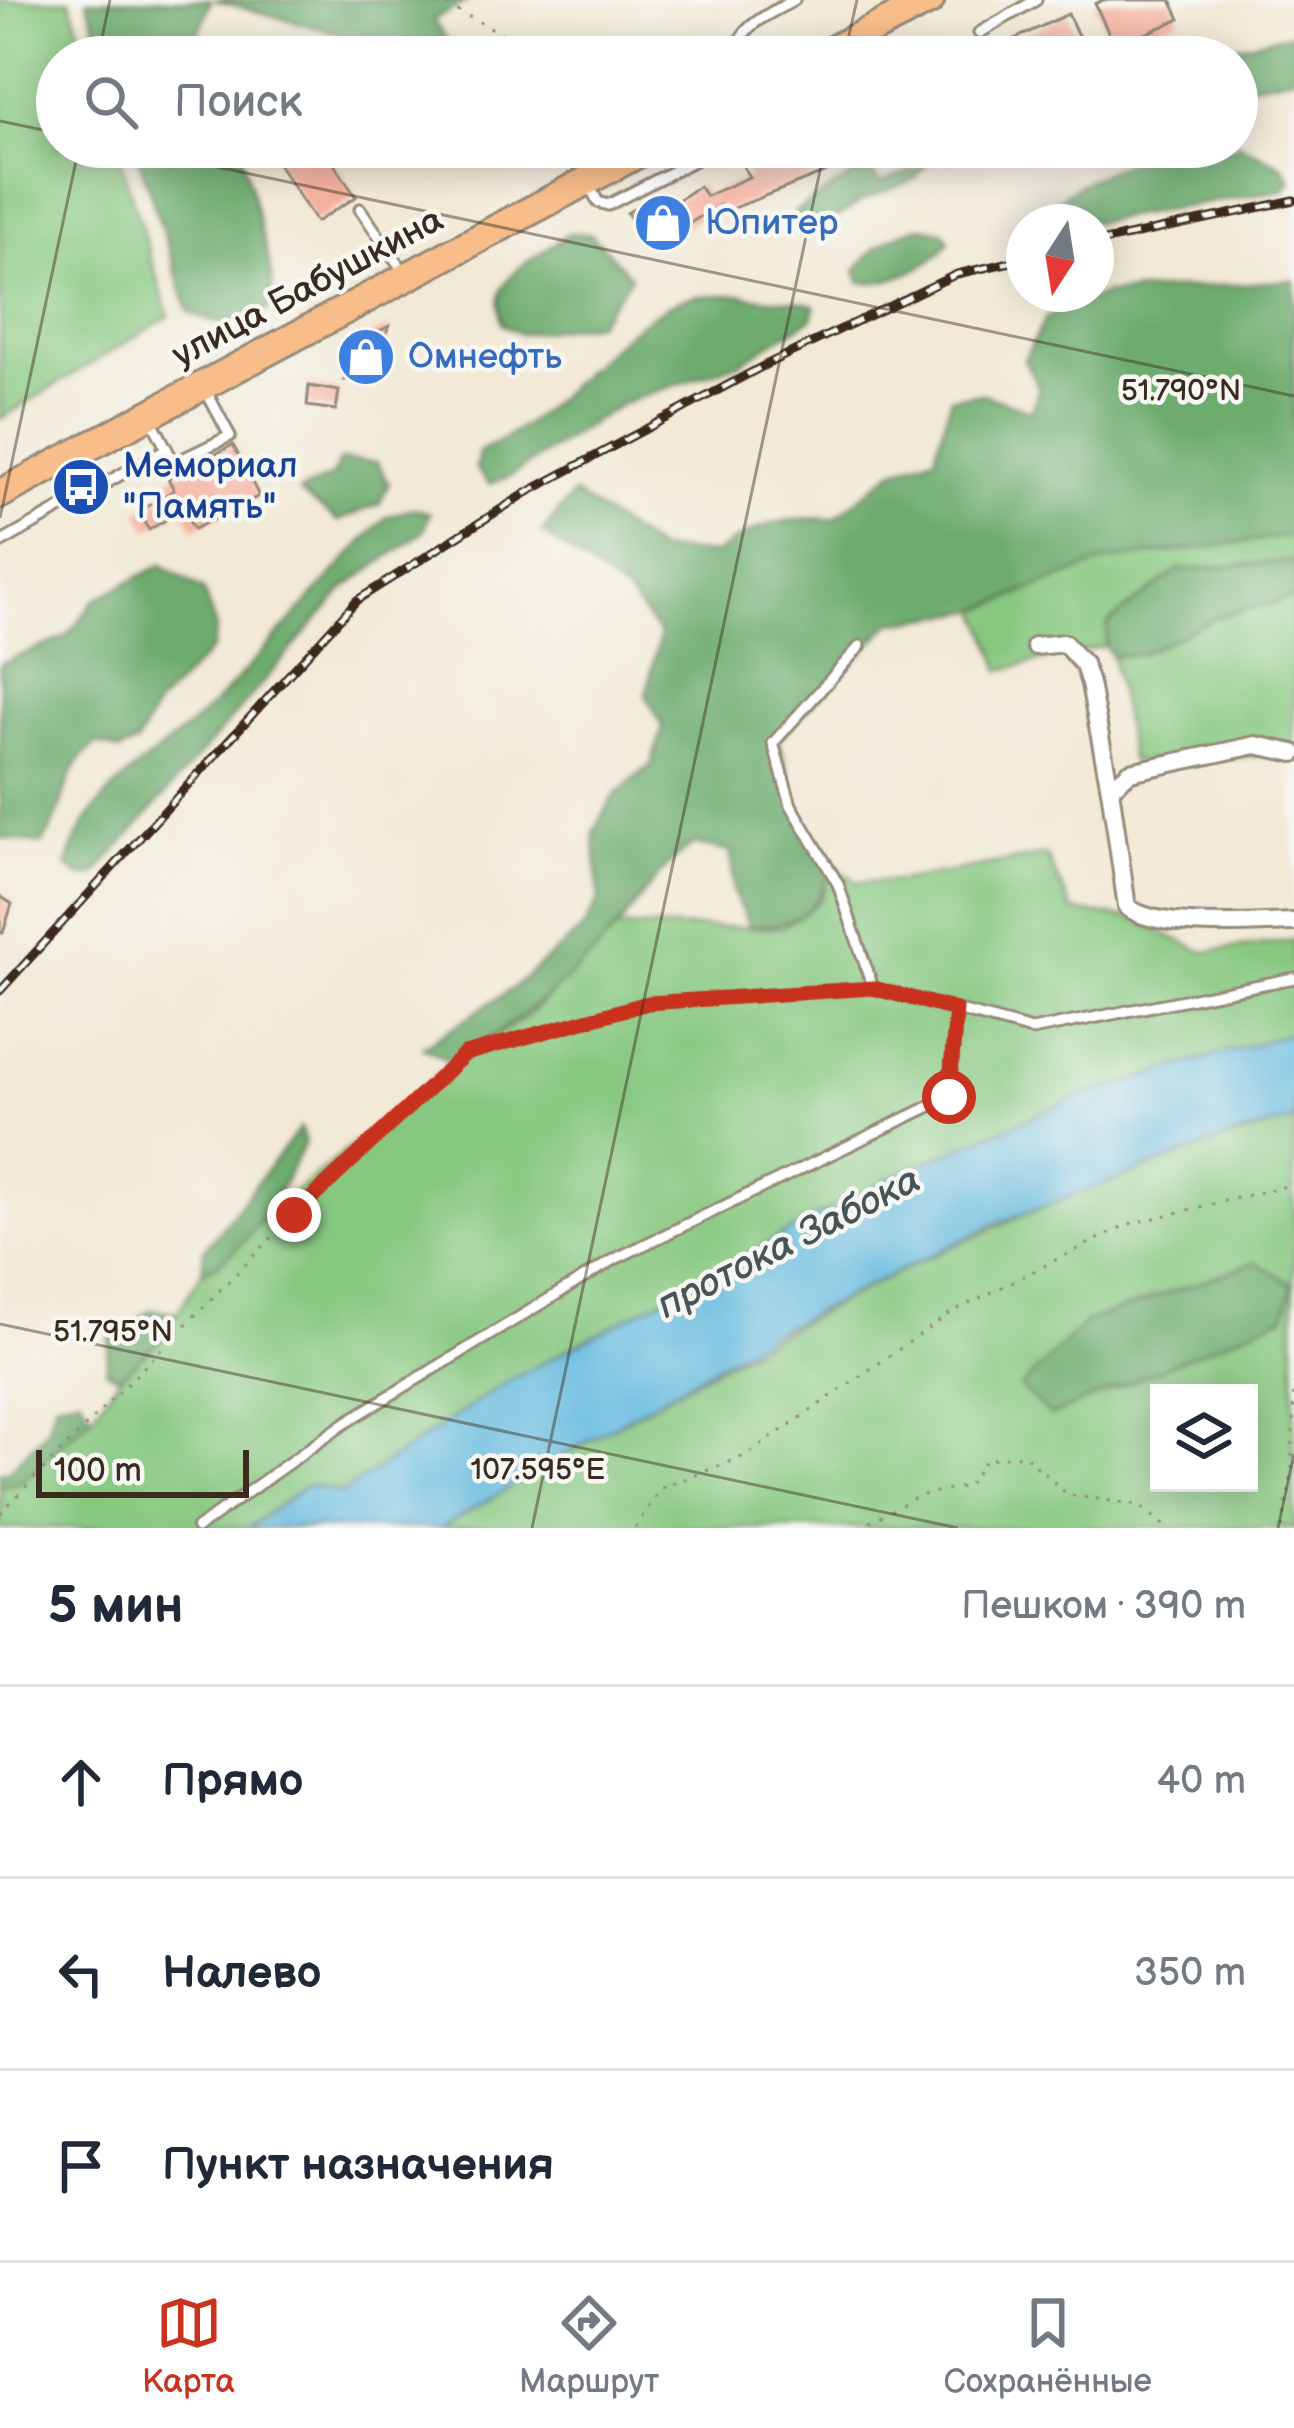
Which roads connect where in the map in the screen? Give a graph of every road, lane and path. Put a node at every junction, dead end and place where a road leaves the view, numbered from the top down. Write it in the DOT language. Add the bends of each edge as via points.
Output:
graph roads {
  1 [pos="436,0"];
  2 [pos="794,0"];
  3 [pos="930,0"];
  4 [pos="1036,0"];
  5 [pos="979,33"];
  6 [pos="503,36"];
  7 [pos="742,36"];
  8 [pos="860,36"];
  9 [pos="587,168"];
  10 [pos="610,168"];
  11 [pos="679,168"];
  12 [pos="591,178"];
  13 [pos="360,208"];
  14 [pos="407,276"];
  15 [pos="203,385"];
  16 [pos="148,414"];
  17 [pos="166,449"];
  18 [pos="0,494"];
  19 [pos="0,543"];
  20 [pos="860,646"];
  21 [pos="1035,646"];
  22 [pos="1294,753"];
  23 [pos="1110,789"];
  24 [pos="1294,922"];
  25 [pos="1294,978"];
  26 [pos="873,988"];
  27 [pos="956,1010"];
  28 [pos="1294,1184"];
  29 [pos="1294,1384"];
  30 [pos="0,1513"];
  31 [pos="197,1528"];
  32 [pos="635,1528"];
  33 [pos="859,1528"];
  34 [pos="1167,1528"];
  35 [pos="1282,1528"];
  1 -- 6 [label="path"];
  2 -- 7 [label="lane"];
  3 -- 8 [label="main road"];
  4 -- 5 [label="lane"];
  9 -- 12 [label="lane"];
  10 -- 12 [label="main road, улица Бабушкина"];
  11 -- 12 [label="lane" via="608,205 598,202"];
  12 -- 14 [label="main road, улица Бабушкина"];
  13 -- 14 [label="lane"];
  14 -- 15 [label="main road, улица Бабушкина"];
  15 -- 16 [label="main road, улица Бабушкина"];
  15 -- 17 [label="lane" via="230,436 174,463"];
  16 -- 17 [label="lane"];
  16 -- 18 [label="main road, улица Бабушкина"];
  17 -- 19 [label="lane"];
  20 -- 26 [label="lane" via="773,743 790,805 838,884"];
  21 -- 23 [label="street" via="1064,643 1084,664"];
  22 -- 23 [label="street" via="1256,745 1130,772"];
  23 -- 24 [label="street" via="1127,907 1175,920"];
  25 -- 27 [label="lane" via="1032,1030"];
  26 -- 27 [label="lane"];
  26 -- 30 [label="path" via="648,1003 465,1054"];
  27 -- 31 [label="lane" via="949,1097 615,1259 349,1421"];
  28 -- 32 [label="path" via="1126,1225 954,1310 746,1456 661,1487"];
  29 -- 35 [label="path"];
  33 -- 34 [label="path" via="918,1496 967,1486 986,1459 1024,1455 1068,1495 1139,1505"];
}
